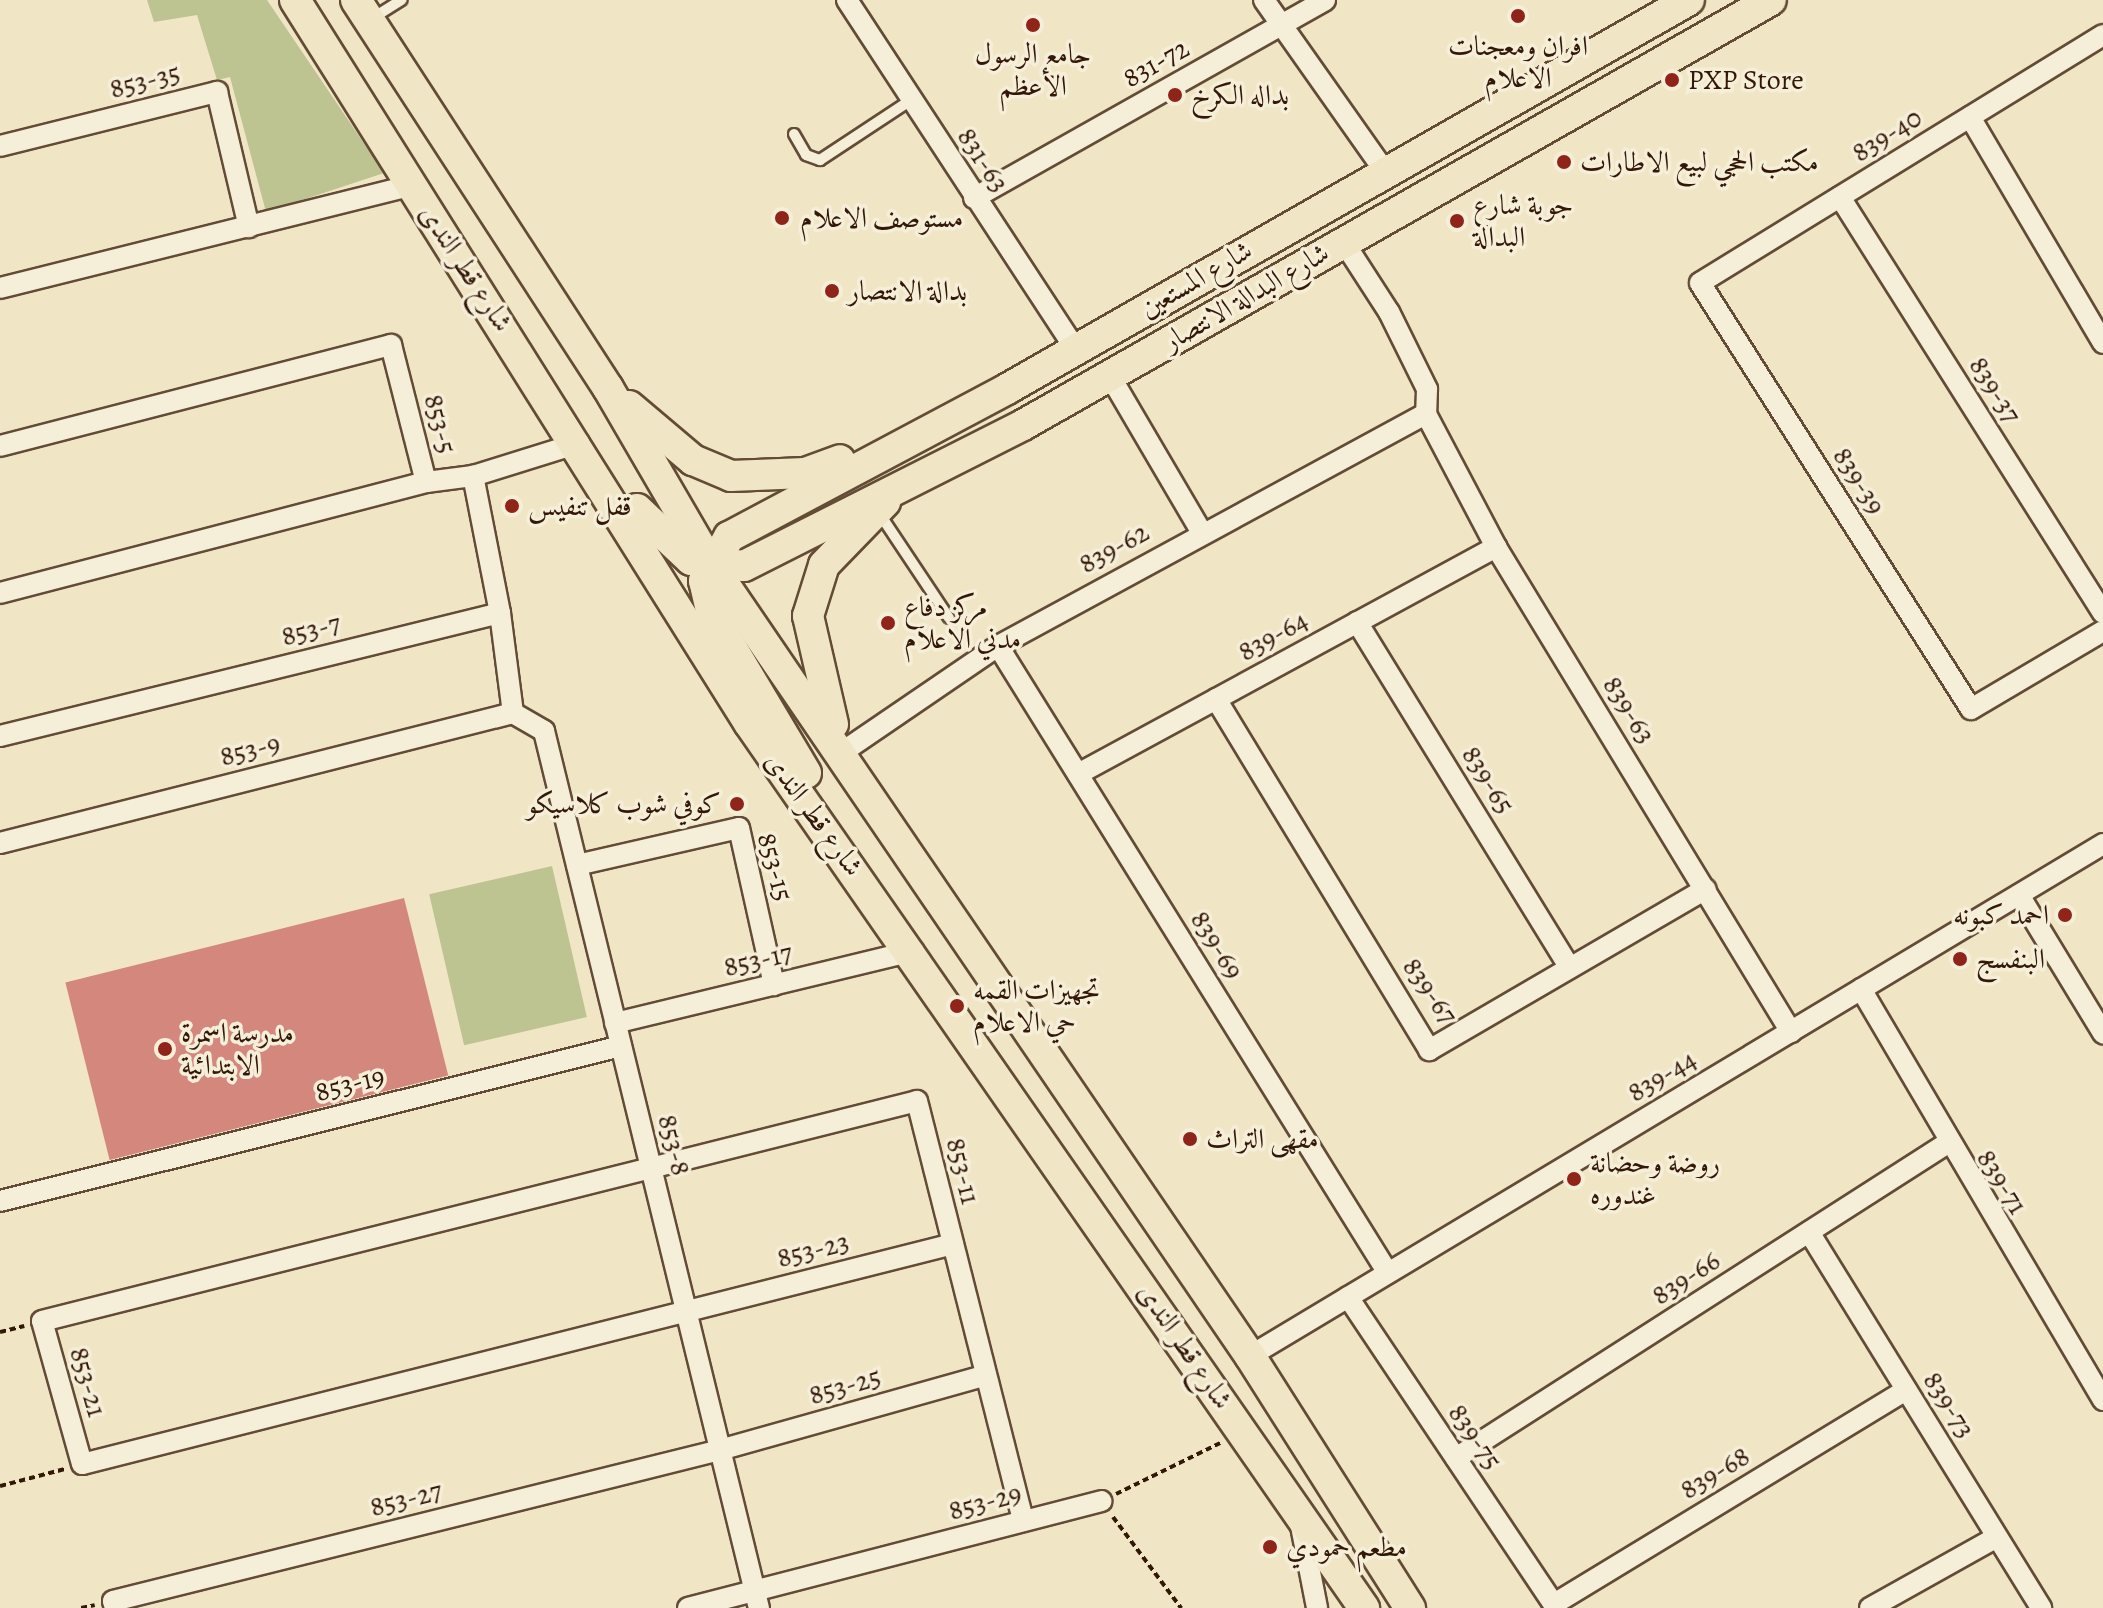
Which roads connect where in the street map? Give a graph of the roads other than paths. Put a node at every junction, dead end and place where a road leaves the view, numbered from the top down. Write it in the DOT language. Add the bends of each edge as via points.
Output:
graph roads {
  1 [pos="295,0"];
  2 [pos="401,0"];
  3 [pos="847,0"];
  4 [pos="1264,0"];
  5 [pos="1325,0"];
  6 [pos="1689,0"];
  7 [pos="1771,0"];
  8 [pos="363,10"];
  9 [pos="1281,25"];
  10 [pos="2102,38"];
  11 [pos="911,100"];
  12 [pos="1970,117"];
  13 [pos="794,134"];
  14 [pos="0,146"];
  15 [pos="1384,170"];
  16 [pos="413,185"];
  17 [pos="1840,197"];
  18 [pos="974,198"];
  19 [pos="249,227"];
  20 [pos="1343,241"];
  21 [pos="1700,283"];
  22 [pos="0,288"];
  23 [pos="2103,343"];
  24 [pos="1075,348"];
  25 [pos="1110,376"];
  26 [pos="608,388"];
  27 [pos="1007,389"];
  28 [pos="1426,414"];
  29 [pos="950,418"];
  30 [pos="1023,425"];
  31 [pos="579,443"];
  32 [pos="0,446"];
  33 [pos="473,476"];
  34 [pos="909,481"];
  35 [pos="426,482"];
  36 [pos="877,509"];
  37 [pos="1201,531"];
  38 [pos="1496,547"];
  39 [pos="711,565"];
  40 [pos="0,593"];
  41 [pos="500,613"];
  42 [pos="2103,613"];
  43 [pos="949,618"];
  44 [pos="1357,622"];
  45 [pos="2103,631"];
  46 [pos="998,646"];
  47 [pos="1216,699"];
  48 [pos="513,713"];
  49 [pos="0,736"];
  50 [pos="841,753"];
  51 [pos="1078,774"];
  52 [pos="0,843"];
  53 [pos="2103,844"];
  54 [pos="577,865"];
  55 [pos="1706,889"];
  56 [pos="2019,895"];
  57 [pos="913,951"];
  58 [pos="1570,968"];
  59 [pos="774,985"];
  60 [pos="1861,989"];
  61 [pos="615,1023"];
  62 [pos="1791,1032"];
  63 [pos="2103,1033"];
  64 [pos="621,1046"];
  65 [pos="1946,1144"];
  66 [pos="651,1169"];
  67 [pos="0,1201"];
  68 [pos="1809,1232"];
  69 [pos="953,1244"];
  70 [pos="1388,1273"];
  71 [pos="1348,1297"];
  72 [pos="686,1310"];
  73 [pos="1250,1356"];
  74 [pos="986,1375"];
  75 [pos="1906,1390"];
  76 [pos="2103,1400"];
  77 [pos="720,1450"];
  78 [pos="1456,1458"];
  79 [pos="1326,1479"];
  80 [pos="1101,1501"];
  81 [pos="1348,1514"];
  82 [pos="1301,1516"];
  83 [pos="1023,1521"];
  84 [pos="1997,1537"];
  85 [pos="756,1599"];
  86 [pos="1555,1606"];
  87 [pos="115,1608"];
  88 [pos="688,1608"];
  89 [pos="1317,1608"];
  90 [pos="1364,1608"];
  91 [pos="1410,1608"];
  92 [pos="1870,1608"];
  93 [pos="2041,1608"];
  1 -- 16 [label="main road, شارع قطر الندى"];
  2 -- 8 [label="lane"];
  3 -- 11 [label="street, 831-63"];
  4 -- 9 [label="street"];
  5 -- 9 [label="street, 831-72"];
  6 -- 15 [label="main road, شارع المستعين"];
  7 -- 20 [label="main road, شارع البدالة الانتصار"];
  8 -- 26 [label="main road, شارع قطر الندى"];
  9 -- 15 [label="street"];
  9 -- 18 [label="street, 831-72"];
  10 -- 12 [label="street, 839-40"];
  11 -- 13 [label="lane" via="820,160 806,155"];
  11 -- 18 [label="street, 831-63"];
  12 -- 17 [label="street, 839-40"];
  12 -- 23 [label="street"];
  14 -- 19 [label="street, 853-35" via="217,92"];
  15 -- 24 [label="main road, شارع المستعين"];
  16 -- 19 [label="street"];
  16 -- 31 [label="main road, شارع قطر الندى"];
  17 -- 21 [label="street, 839-40"];
  17 -- 42 [label="street, 839-37"];
  18 -- 24 [label="street, 831-63"];
  19 -- 22 [label="street"];
  20 -- 25 [label="main road, شارع البدالة الانتصار"];
  20 -- 28 [label="street, 839-63" via="1420,376"];
  21 -- 45 [label="street, 839-39" via="1971,709"];
  24 -- 27 [label="main road, شارع المستعين"];
  25 -- 30 [label="main road, شارع البدالة الانتصار"];
  25 -- 37 [label="street"];
  26 -- 29 [label="main road" via="693,460 731,476 805,473"];
  26 -- 39 [label="main road, شارع قطر الندى"];
  27 -- 29 [label="main road, شارع المستعين"];
  27 -- 30 [label="main road"];
  28 -- 37 [label="street, 839-62"];
  28 -- 38 [label="street, 839-63"];
  29 -- 39 [label="main road, شارع المستعين" via="729,537"];
  30 -- 34 [label="main road, شارع البدالة الانتصار"];
  31 -- 33 [label="street"];
  31 -- 39 [label="main road" via="670,548"];
  31 -- 57 [label="main road, شارع قطر الندى" via="749,723"];
  32 -- 35 [label="street, 853-5" via="391,345"];
  33 -- 35 [label="street"];
  33 -- 41 [label="street"];
  34 -- 36 [label="main road"];
  34 -- 39 [label="main road, شارع البدالة الانتصار" via="744,566"];
  35 -- 40 [label="street, 853-5"];
  36 -- 43 [label="lane"];
  36 -- 50 [label="main road" via="824,565 808,616 812,656"];
  37 -- 46 [label="street, 839-62"];
  38 -- 44 [label="street, 839-64"];
  38 -- 55 [label="street, 839-63"];
  39 -- 50 [label="main road, شارع قطر الندى"];
  39 -- 57 [label="main road" via="704,581 712,615"];
  41 -- 48 [label="street"];
  41 -- 49 [label="street, 853-7"];
  44 -- 47 [label="street, 839-64"];
  44 -- 58 [label="street, 839-65"];
  46 -- 50 [label="street, 839-62"];
  46 -- 51 [label="street, 839-69"];
  47 -- 51 [label="street, 839-64"];
  47 -- 58 [label="street, 839-67" via="1429,1050"];
  48 -- 52 [label="street, 853-9"];
  48 -- 54 [label="street, 853-8" via="544,731"];
  50 -- 73 [label="main road, شارع قطر الندى"];
  51 -- 70 [label="street, 839-69"];
  53 -- 56 [label="street, 839-44"];
  54 -- 59 [label="street, 853-15" via="739,828"];
  54 -- 61 [label="street, 853-8"];
  55 -- 58 [label="street, 839-67"];
  55 -- 62 [label="street, 839-63"];
  56 -- 60 [label="street, 839-44"];
  56 -- 63 [label="street"];
  57 -- 59 [label="street, 853-17"];
  57 -- 82 [label="main road, شارع قطر الندى"];
  59 -- 61 [label="street, 853-17"];
  60 -- 62 [label="street, 839-44"];
  60 -- 65 [label="street, 839-71"];
  61 -- 64 [label="street, 853-8"];
  62 -- 70 [label="street, 839-44"];
  64 -- 66 [label="street, 853-8"];
  64 -- 67 [label="street, 853-19"];
  65 -- 68 [label="street, 839-66"];
  65 -- 76 [label="street, 839-71"];
  66 -- 69 [label="street, 853-11" via="917,1101"];
  66 -- 72 [label="street, 853-8"];
  66 -- 72 [label="street, 853-21" via="42,1321 82,1464"];
  68 -- 75 [label="street, 839-73"];
  68 -- 78 [label="street, 839-66"];
  69 -- 72 [label="street, 853-23"];
  69 -- 74 [label="street, 853-11"];
  70 -- 71 [label="street, 839-44"];
  71 -- 73 [label="street, 839-44"];
  71 -- 78 [label="street, 839-75"];
  72 -- 77 [label="street, 853-8"];
  73 -- 79 [label="main road, شارع قطر الندى"];
  74 -- 77 [label="street, 853-25"];
  74 -- 83 [label="street, 853-11"];
  75 -- 84 [label="street, 839-73"];
  75 -- 86 [label="street, 839-68"];
  77 -- 85 [label="street, 853-8"];
  77 -- 87 [label="street, 853-27" via="113,1601"];
  78 -- 86 [label="street, 839-75"];
  79 -- 81 [label="main road, شارع قطر الندى"];
  79 -- 82 [label="main road"];
  80 -- 83 [label="street, 853-29"];
  81 -- 82 [label="main road"];
  81 -- 91 [label="main road, شارع قطر الندى"];
  82 -- 89 [label="street"];
  82 -- 90 [label="main road, شارع قطر الندى"];
  83 -- 85 [label="street, 853-29"];
  84 -- 92 [label="street"];
  84 -- 93 [label="street, 839-73"];
  85 -- 88 [label="street"];
}
